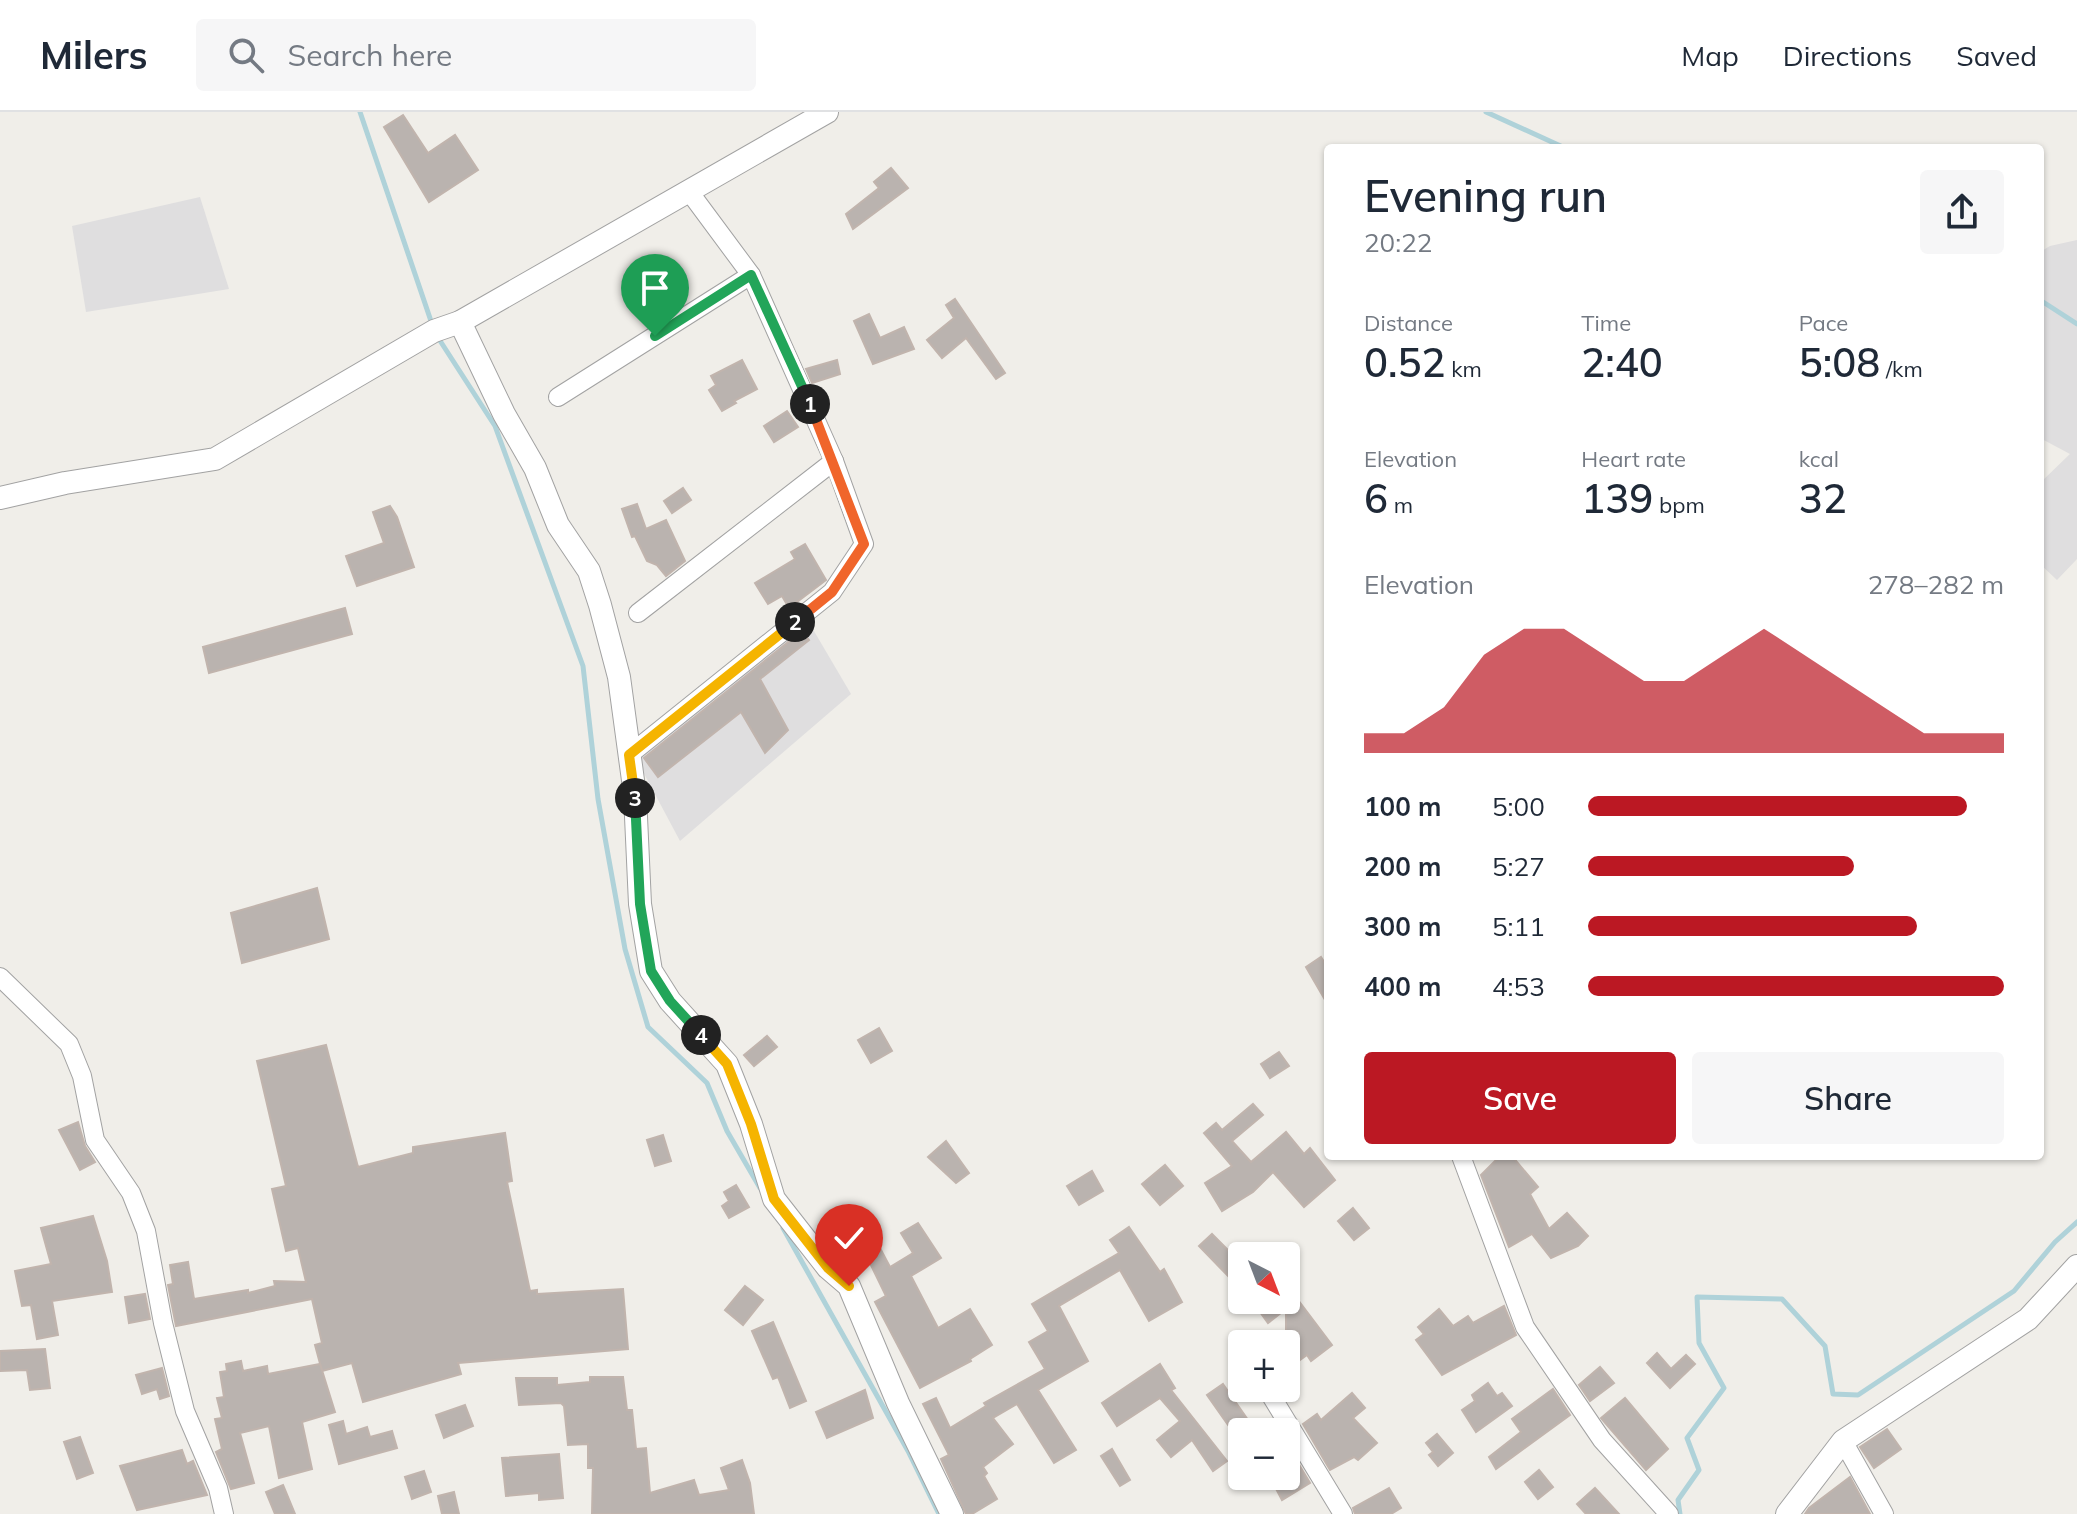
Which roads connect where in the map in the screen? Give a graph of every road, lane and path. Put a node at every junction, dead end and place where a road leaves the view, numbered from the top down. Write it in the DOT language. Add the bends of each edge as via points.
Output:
graph roads {
  1 [pos="827,112"];
  2 [pos="688,190"];
  3 [pos="751,275"];
  4 [pos="460,322"];
  5 [pos="558,397"];
  6 [pos="834,461"];
  7 [pos="0,498"];
  8 [pos="638,613"];
  9 [pos="629,755"];
  10 [pos="0,977"];
  11 [pos="1462,1160"];
  12 [pos="2077,1266"];
  13 [pos="1275,1402"];
  14 [pos="1843,1441"];
  15 [pos="224,1514"];
  16 [pos="952,1514"];
  17 [pos="1343,1514"];
  18 [pos="1669,1514"];
  19 [pos="1787,1514"];
  20 [pos="1884,1514"];
  1 -- 2 [label="street"];
  2 -- 3 [label="street"];
  2 -- 4 [label="street"];
  3 -- 5 [label="street"];
  3 -- 6 [label="street"];
  4 -- 7 [label="street" via="434,331 215,459"];
  4 -- 9 [label="street" via="535,468 558,525 589,571 619,677"];
  6 -- 8 [label="street"];
  6 -- 9 [label="street" via="864,544 832,592"];
  9 -- 16 [label="street" via="640,904 651,971 670,1001 727,1064 774,1199 828,1268 849,1286"];
  10 -- 15 [label="street" via="69,1044 82,1076 95,1140 131,1193 146,1231 185,1411"];
  11 -- 18 [label="street" via="1525,1327 1602,1440"];
  12 -- 14 [label="street" via="2028,1319"];
  13 -- 17 [label="street"];
  14 -- 19 [label="street"];
  14 -- 20 [label="street"];
}
